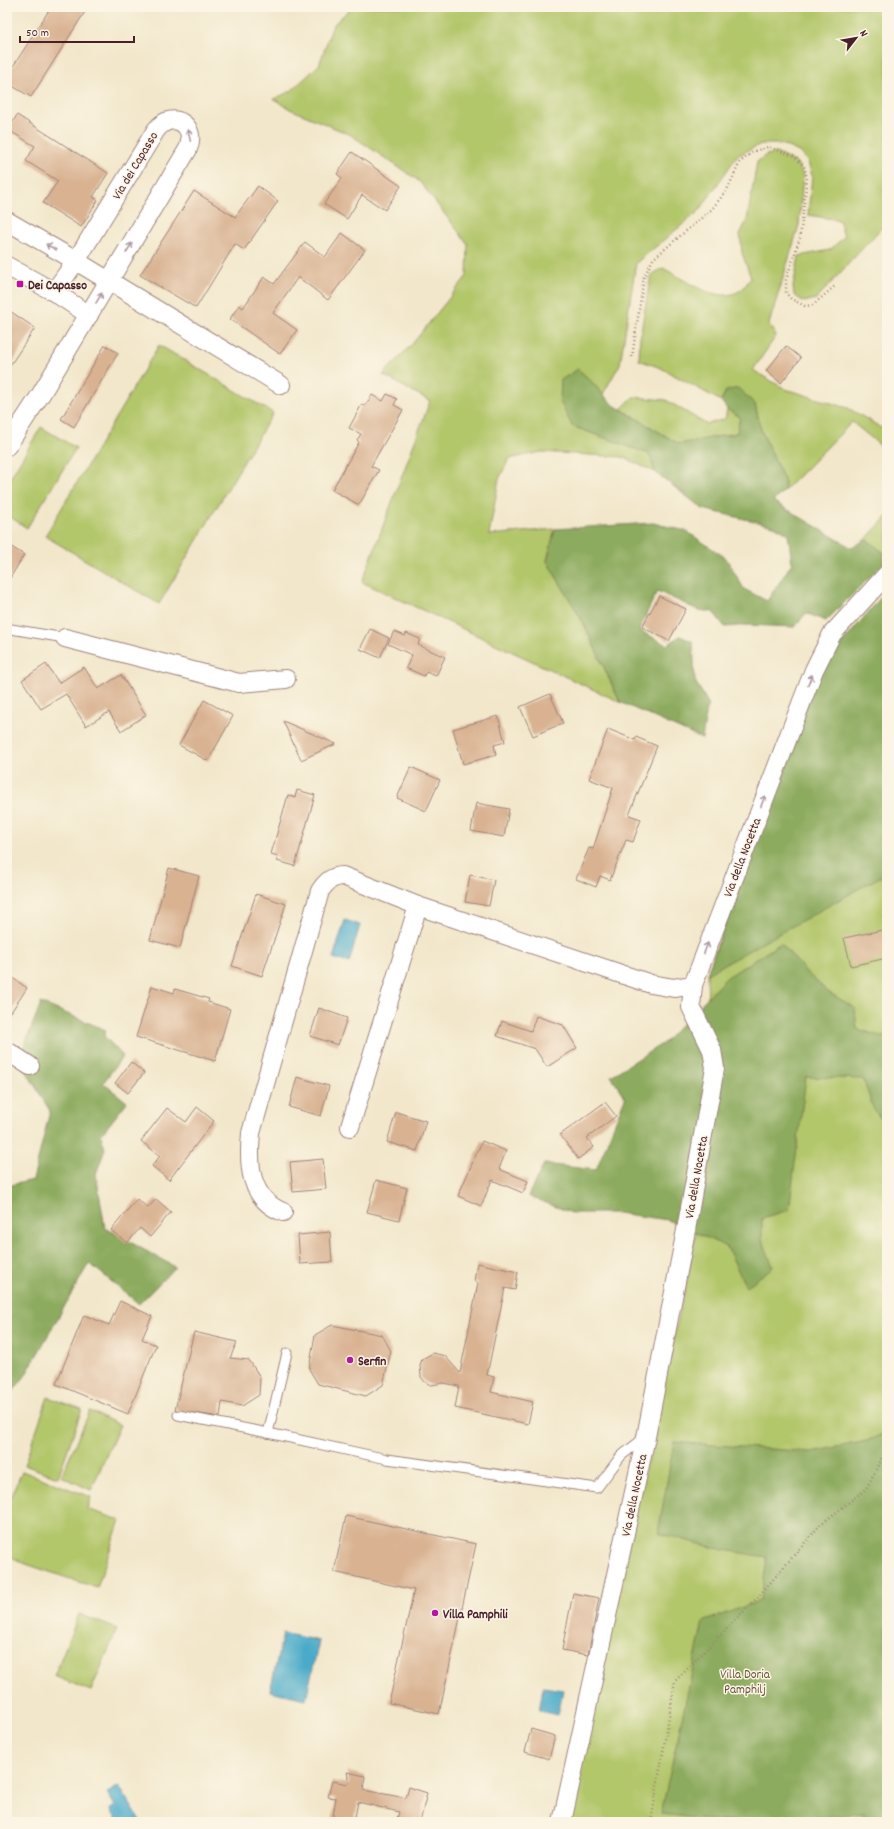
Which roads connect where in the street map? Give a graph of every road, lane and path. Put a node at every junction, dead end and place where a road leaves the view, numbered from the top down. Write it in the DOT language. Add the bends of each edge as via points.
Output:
graph roads {
  1 [pos="7,222"];
  2 [pos="76,261"];
  3 [pos="7,266"];
  4 [pos="109,281"];
  5 [pos="836,285"];
  6 [pos="54,292"];
  7 [pos="89,315"];
  8 [pos="632,357"];
  9 [pos="281,385"];
  10 [pos="7,446"];
  11 [pos="887,574"];
  12 [pos="12,629"];
  13 [pos="65,638"];
  14 [pos="286,679"];
  15 [pos="418,906"];
  16 [pos="693,985"];
  17 [pos="7,1051"];
  18 [pos="30,1066"];
  19 [pos="350,1127"];
  20 [pos="283,1212"];
  21 [pos="287,1352"];
  22 [pos="178,1415"];
  23 [pos="268,1432"];
  24 [pos="646,1437"];
  25 [pos="887,1448"];
  26 [pos="562,1822"];
  27 [pos="651,1822"];
  2 -- 1 [label="street, one-way"];
  2 -- 4 [label="street"];
  4 -- 2 [label="street, Via dei Capasso, one-way" via="188,149 190,132 182,123 170,120 156,130"];
  2 -- 6 [label="street, Via dei Capasso"];
  3 -- 6 [label="street"];
  7 -- 4 [label="street, Via dei Capasso, one-way"];
  4 -- 9 [label="street"];
  5 -- 8 [label="path" via="813,304 805,306 797,303 786,293 786,280 800,238 806,178 804,166 794,156 768,147 754,151 740,162 727,190 712,209 653,259 644,277"];
  6 -- 7 [label="street"];
  7 -- 10 [label="street, Via dei Capasso"];
  16 -- 11 [label="street, Via della Nocetta, one-way" via="814,670 832,634"];
  12 -- 13 [label="lane"];
  13 -- 14 [label="street" via="239,683"];
  15 -- 16 [label="street" via="651,984 674,988"];
  15 -- 19 [label="street"];
  15 -- 20 [label="street" via="343,876 328,880 320,891 251,1133 255,1187 270,1206"];
  16 -- 24 [label="street, Via della Nocetta" via="692,1007 712,1050 715,1068"];
  17 -- 18 [label="street"];
  21 -- 23 [label="lane"];
  22 -- 23 [label="lane"];
  23 -- 24 [label="lane" via="387,1459 597,1488 621,1456"];
  24 -- 26 [label="street, Via della Nocetta"];
  25 -- 27 [label="path" via="866,1489 820,1525 759,1596 675,1681"];
}
